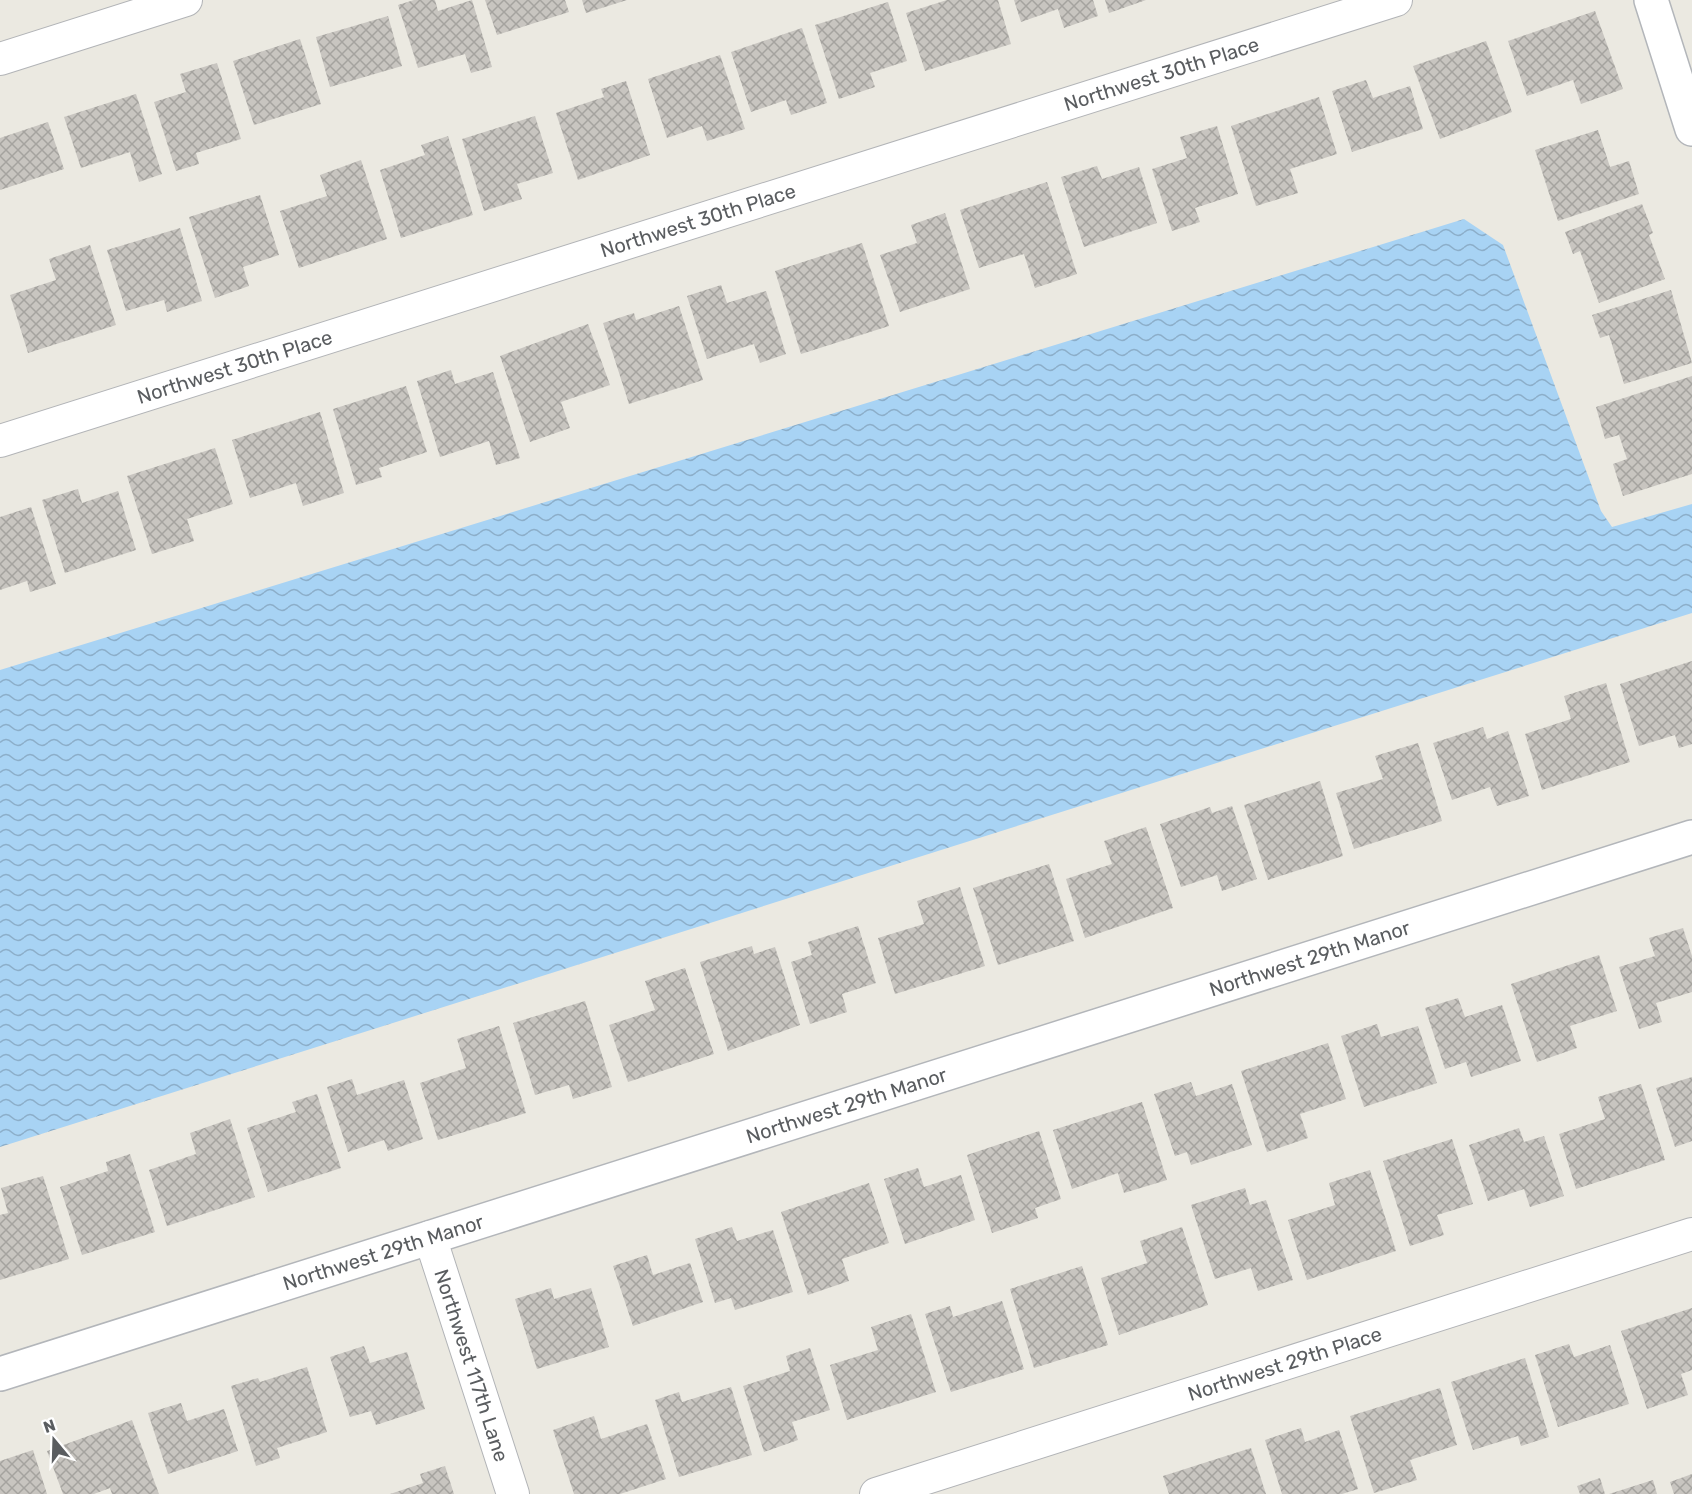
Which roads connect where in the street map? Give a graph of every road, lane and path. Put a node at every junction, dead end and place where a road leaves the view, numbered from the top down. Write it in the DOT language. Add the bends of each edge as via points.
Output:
graph roads {
  1 [pos="186,0"];
  2 [pos="1396,0"];
  3 [pos="1651,0"];
  4 [pos="0,59"];
  5 [pos="1692,129"];
  6 [pos="2,434"];
  7 [pos="1692,837"];
  8 [pos="1692,1234"];
  9 [pos="430,1237"];
  10 [pos="0,1374"];
  11 [pos="513,1494"];
  12 [pos="876,1494"];
  1 -- 4 [label="street"];
  2 -- 6 [label="street, Northwest 30th Place"];
  3 -- 5 [label="street"];
  7 -- 9 [label="street, Northwest 29th Manor"];
  8 -- 12 [label="street, Northwest 29th Place"];
  9 -- 10 [label="street, Northwest 29th Manor"];
  9 -- 11 [label="street, Northwest 117th Lane"];
}
